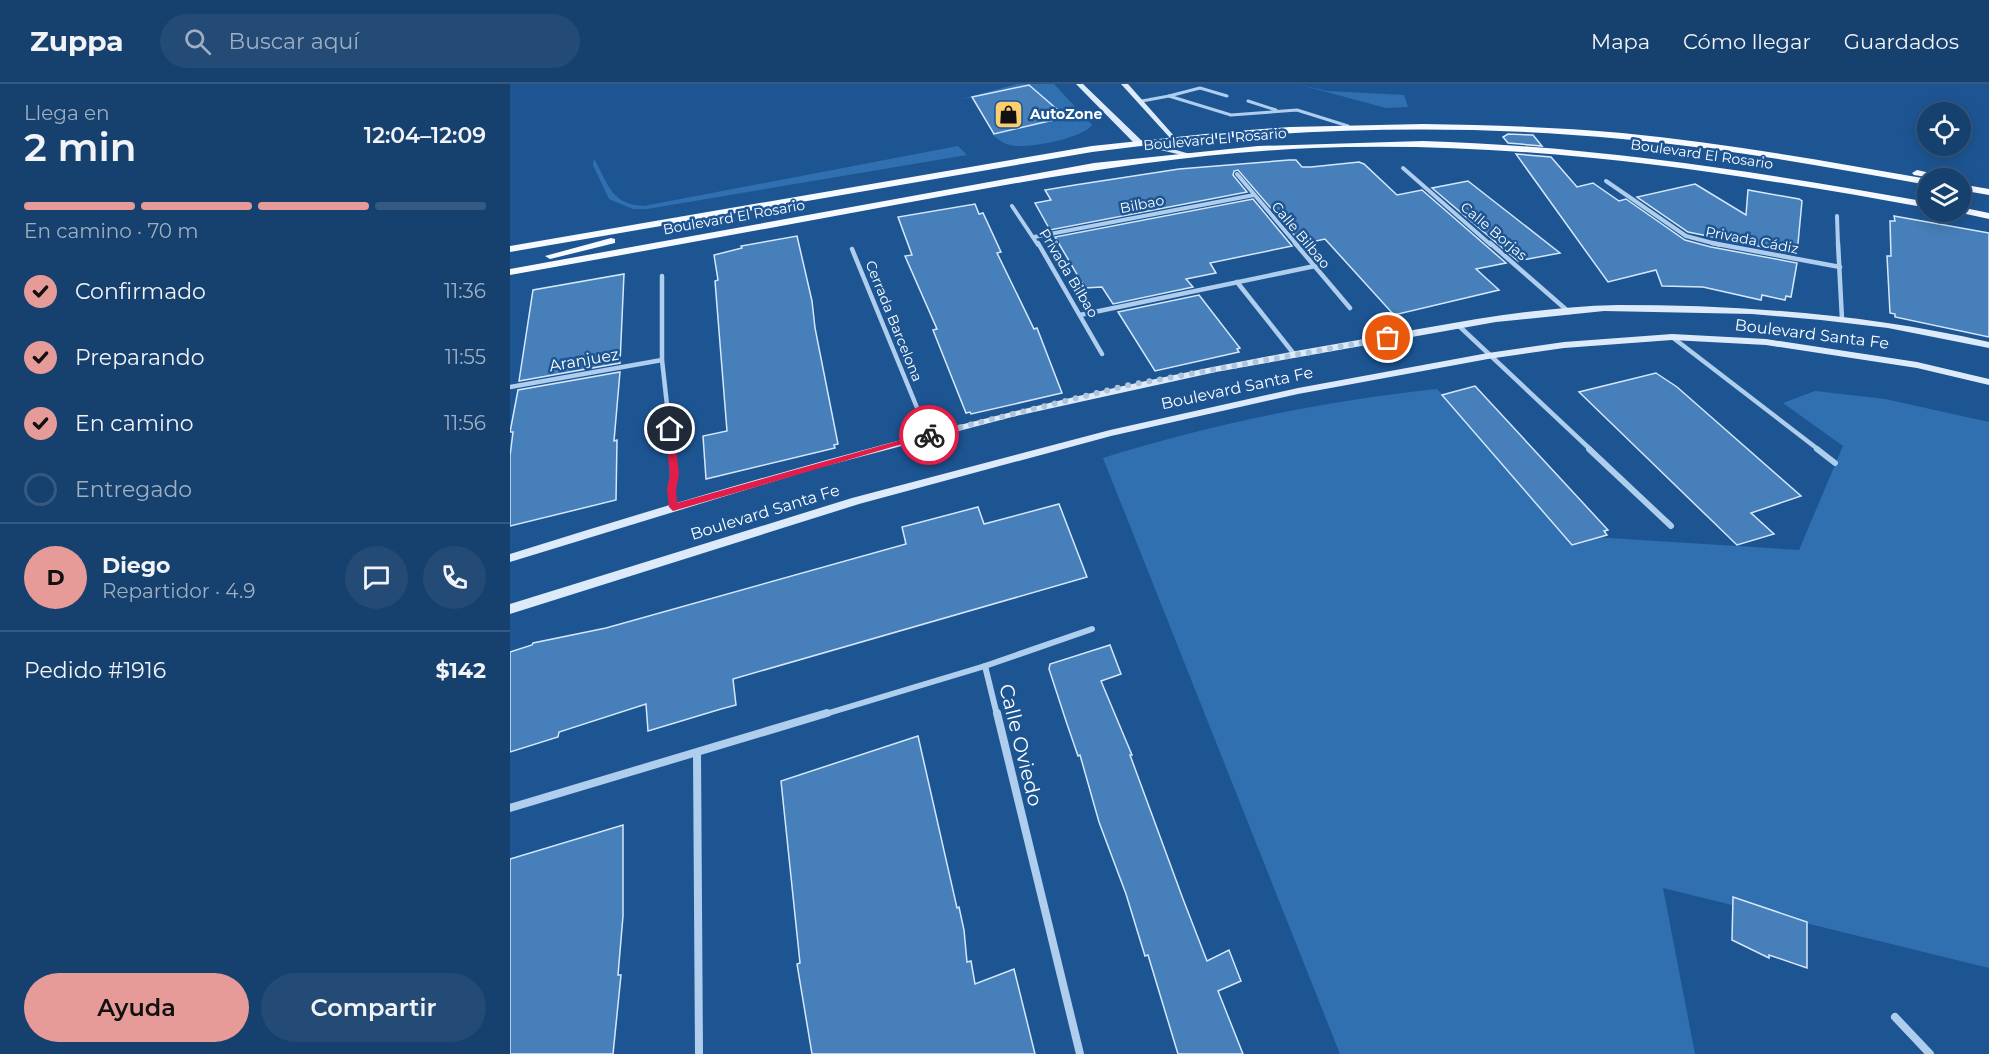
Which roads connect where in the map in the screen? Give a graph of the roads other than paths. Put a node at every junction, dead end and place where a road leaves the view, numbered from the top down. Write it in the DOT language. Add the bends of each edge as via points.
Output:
graph roads {
  1 [pos="1079,84"];
  2 [pos="1124,84"];
  3 [pos="1169,96"];
  4 [pos="1227,96"];
  5 [pos="1142,101"];
  6 [pos="1248,102"];
  7 [pos="1279,110"];
  8 [pos="1348,126"];
  9 [pos="1599,134"];
  10 [pos="1173,138"];
  11 [pos="1138,142"];
  12 [pos="1159,147"];
  13 [pos="1186,154"];
  14 [pos="1403,168"];
  15 [pos="1917,173"];
  16 [pos="1237,174"];
  17 [pos="1917,180"];
  18 [pos="1606,181"];
  19 [pos="1971,183"];
  20 [pos="1989,186"];
  21 [pos="1971,190"];
  22 [pos="1989,192"];
  23 [pos="1254,195"];
  24 [pos="1917,202"];
  25 [pos="1012,206"];
  26 [pos="1971,212"];
  27 [pos="1837,216"];
  28 [pos="1989,216"];
  29 [pos="1034,237"];
  30 [pos="510,249"];
  31 [pos="852,249"];
  32 [pos="1315,266"];
  33 [pos="1840,267"];
  34 [pos="510,270"];
  35 [pos="662,276"];
  36 [pos="1237,282"];
  37 [pos="1350,308"];
  38 [pos="1569,312"];
  39 [pos="1080,315"];
  40 [pos="1842,319"];
  41 [pos="1459,326"];
  42 [pos="1672,337"];
  43 [pos="1989,345"];
  44 [pos="1102,354"];
  45 [pos="1294,354"];
  46 [pos="1488,356"];
  47 [pos="662,360"];
  48 [pos="1989,382"];
  49 [pos="510,387"];
  50 [pos="925,436"];
  51 [pos="1835,463"];
  52 [pos="673,507"];
  53 [pos="1671,526"];
  54 [pos="510,558"];
  55 [pos="510,609"];
  56 [pos="1092,629"];
  57 [pos="985,666"];
  58 [pos="697,753"];
  59 [pos="510,808"];
  60 [pos="1895,1017"];
  61 [pos="699,1054"];
  62 [pos="1080,1054"];
  63 [pos="1930,1054"];
  1 -- 11 [label="street"];
  2 -- 5 [label="street"];
  3 -- 4 [label="lane" via="1200,88"];
  3 -- 5 [label="lane"];
  3 -- 7 [label="lane" via="1231,115"];
  5 -- 10 [label="street"];
  6 -- 7 [label="lane"];
  7 -- 8 [label="lane" via="1297,110"];
  8 -- 9 [label="main road, Boulevard El Rosario"];
  8 -- 10 [label="main road, Boulevard El Rosario"];
  9 -- 15 [label="main road" via="1626,127 1679,132"];
  9 -- 17 [label="main road, Boulevard El Rosario" via="1692,144"];
  10 -- 11 [label="main road, Boulevard El Rosario"];
  10 -- 12 [label="main road"];
  11 -- 12 [label="street"];
  11 -- 30 [label="main road, Boulevard El Rosario"];
  12 -- 13 [label="street"];
  12 -- 34 [label="main road" via="640,235 571,250"];
  13 -- 24 [label="main road, Boulevard El Rosario" via="1339,144 1534,149 1757,175"];
  13 -- 34 [label="main road, Boulevard El Rosario" via="1039,176"];
  14 -- 38 [label="street, Calle Borjas"];
  16 -- 23 [label="street, Calle Bilbao"];
  18 -- 33 [label="street, Privada Cádiz" via="1695,240"];
  19 -- 20 [label="main road"];
  21 -- 22 [label="main road"];
  23 -- 29 [label="street, Bilbao"];
  23 -- 32 [label="street, Calle Bilbao"];
  25 -- 29 [label="street, Privada Bilbao"];
  26 -- 28 [label="main road"];
  27 -- 33 [label="street"];
  29 -- 39 [label="street, Privada Bilbao"];
  31 -- 50 [label="street, Cerrada Barcelona"];
  32 -- 36 [label="street"];
  32 -- 37 [label="street, Calle Bilbao"];
  33 -- 40 [label="street"];
  35 -- 47 [label="street"];
  36 -- 39 [label="street"];
  36 -- 45 [label="street"];
  38 -- 40 [label="street, Boulevard Santa Fe" via="1677,309"];
  38 -- 41 [label="street, Boulevard Santa Fe"];
  39 -- 44 [label="street, Privada Bilbao"];
  40 -- 43 [label="street, Boulevard Santa Fe"];
  41 -- 45 [label="street, Boulevard Santa Fe"];
  41 -- 46 [label="street"];
  42 -- 46 [label="street, Boulevard Santa Fe" via="1564,345"];
  42 -- 48 [label="street, Boulevard Santa Fe" via="1766,342 1834,351"];
  42 -- 51 [label="street"];
  45 -- 50 [label="street, Boulevard Santa Fe" via="1129,385"];
  46 -- 53 [label="street"];
  46 -- 55 [label="street, Boulevard Santa Fe" via="1298,391 1110,433 856,501"];
  47 -- 49 [label="street, Aranjuez"];
  47 -- 52 [label="street" via="675,475"];
  50 -- 52 [label="street, Boulevard Santa Fe"];
  52 -- 54 [label="street, Boulevard Santa Fe"];
  56 -- 57 [label="street"];
  57 -- 58 [label="street, Calle Oviedo"];
  57 -- 62 [label="street, Calle Oviedo"];
  58 -- 59 [label="street, Calle Oviedo"];
  58 -- 61 [label="street"];
  60 -- 63 [label="street"];
}
